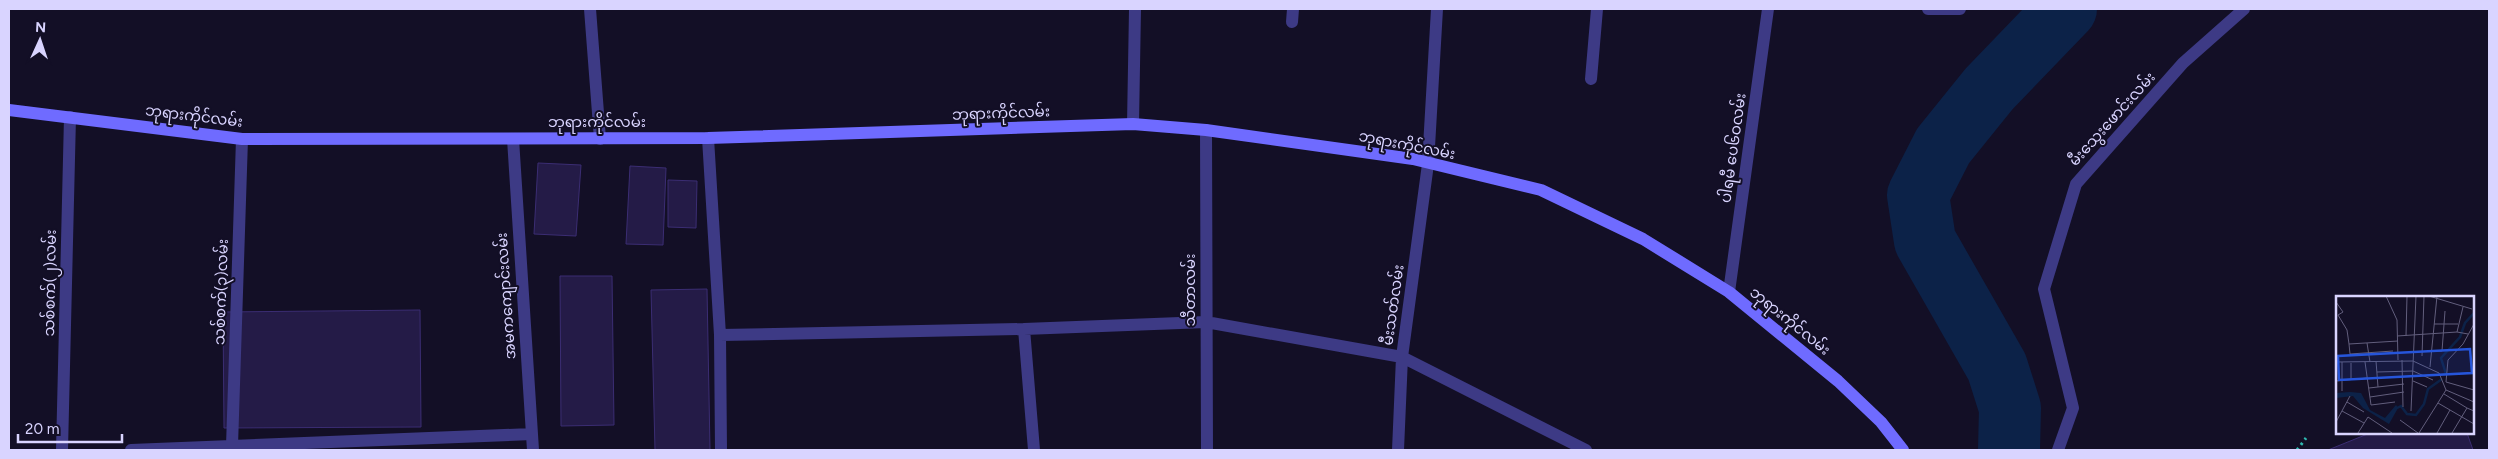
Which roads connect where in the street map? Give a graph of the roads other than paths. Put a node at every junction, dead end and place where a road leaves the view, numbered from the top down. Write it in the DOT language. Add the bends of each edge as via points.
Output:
graph roads {
  1 [pos="590,9"];
  2 [pos="1135,9"];
  3 [pos="1293,9"];
  4 [pos="1437,9"];
  5 [pos="1597,9"];
  6 [pos="1768,9"];
  7 [pos="1928,9"];
  8 [pos="1960,9"];
  9 [pos="2244,9"];
  10 [pos="1292,22"];
  11 [pos="1591,79"];
  12 [pos="9,110"];
  13 [pos="70,118"];
  14 [pos="1133,124"];
  15 [pos="1206,130"];
  16 [pos="708,138"];
  17 [pos="242,139"];
  18 [pos="513,139"];
  19 [pos="600,139"];
  20 [pos="1428,164"];
  21 [pos="1729,292"];
  22 [pos="1206,322"];
  23 [pos="1024,329"];
  24 [pos="720,335"];
  25 [pos="1402,357"];
  26 [pos="532,434"];
  27 [pos="232,446"];
  28 [pos="62,450"];
  29 [pos="131,450"];
  30 [pos="532,450"];
  31 [pos="721,450"];
  32 [pos="1034,450"];
  33 [pos="1207,450"];
  34 [pos="1398,450"];
  35 [pos="1586,450"];
  36 [pos="1903,450"];
  37 [pos="2058,450"];
  1 -- 19 [label="street"];
  2 -- 14 [label="street"];
  3 -- 10 [label="street"];
  4 -- 20 [label="street, မီးသတ်လမ်း"];
  5 -- 11 [label="street"];
  6 -- 21 [label="street, ပါရမီ ပေ၆ဝလမ်း"];
  7 -- 8 [label="street"];
  9 -- 37 [label="street, မီးသွေးဖောင်းလမ်း" via="2183,63 2076,184 2044,289 2074,408"];
  12 -- 13 [label="main road, ဘုရားကိုင်လမ်း"];
  13 -- 17 [label="main road, ဘုရားကိုင်လမ်း"];
  13 -- 28 [label="street, သစ်စက်(၂)လမ်း"];
  14 -- 15 [label="main road, ဘုရားကိုင်လမ်း"];
  14 -- 16 [label="main road, ဘုရားကိုင်လမ်း"];
  15 -- 20 [label="main road, ဘုရားကိုင်လမ်း" via="1413,159"];
  15 -- 22 [label="street, သီတာလမ်း"];
  16 -- 19 [label="main road, ဘုရားကိုင်လမ်း"];
  16 -- 24 [label="street"];
  17 -- 18 [label="main road, ဘုရားကိုင်လမ်း"];
  17 -- 27 [label="street, သစ်စက်(၃)လမ်း"];
  18 -- 19 [label="main road, ဘုရားကိုင်လမ်း"];
  18 -- 26 [label="street, အမကကျောင်းလမ်း"];
  20 -- 21 [label="main road, ဘုရားကိုင်လမ်း" via="1541,190 1643,239"];
  20 -- 25 [label="street, မီးသတ်လမ်း"];
  21 -- 36 [label="main road, ဘုရားကိုင်လမ်း" via="1838,381 1882,422"];
  22 -- 23 [label="street"];
  22 -- 25 [label="street"];
  22 -- 33 [label="street, သီတာလမ်း"];
  23 -- 24 [label="street"];
  23 -- 32 [label="street"];
  24 -- 31 [label="street"];
  25 -- 34 [label="street, မီးသတ်လမ်း"];
  25 -- 35 [label="street"];
  26 -- 27 [label="street"];
  26 -- 30 [label="street, အမကကျောင်းလမ်း"];
  27 -- 29 [label="street"];
}
